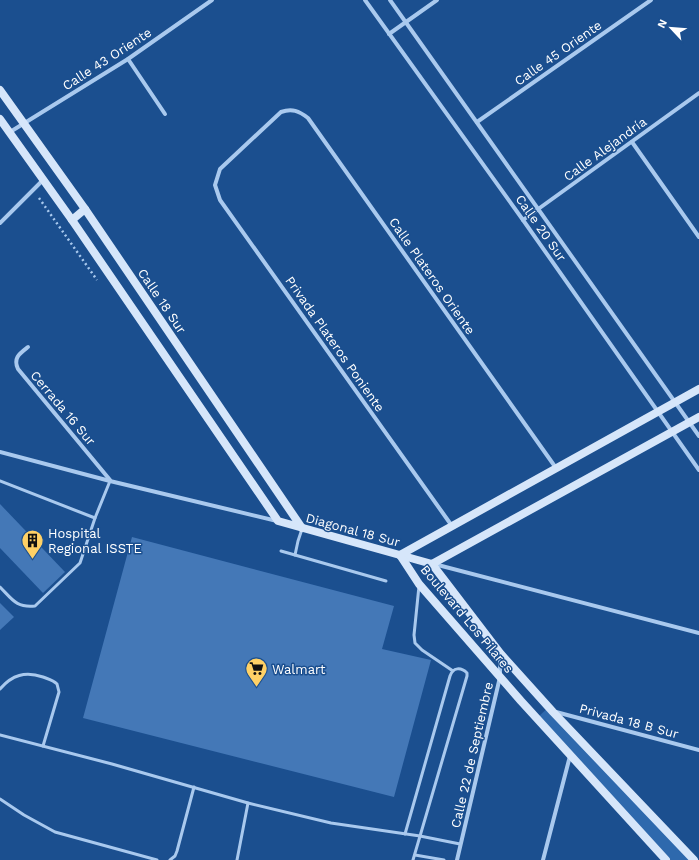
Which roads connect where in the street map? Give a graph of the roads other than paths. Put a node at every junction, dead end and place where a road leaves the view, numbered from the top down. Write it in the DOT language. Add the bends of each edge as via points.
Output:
graph roads {
  1 [pos="212,0"];
  2 [pos="365,0"];
  3 [pos="390,0"];
  4 [pos="437,0"];
  5 [pos="651,0"];
  6 [pos="406,22"];
  7 [pos="389,34"];
  8 [pos="128,59"];
  9 [pos="0,90"];
  10 [pos="699,93"];
  11 [pos="165,114"];
  12 [pos="0,119"];
  13 [pos="476,122"];
  14 [pos="25,124"];
  15 [pos="10,132"];
  16 [pos="632,142"];
  17 [pos="220,168"];
  18 [pos="43,180"];
  19 [pos="85,209"];
  20 [pos="539,209"];
  21 [pos="72,220"];
  22 [pos="523,220"];
  23 [pos="0,223"];
  24 [pos="699,237"];
  25 [pos="28,347"];
  26 [pos="699,388"];
  27 [pos="676,401"];
  28 [pos="659,412"];
  29 [pos="699,417"];
  30 [pos="690,422"];
  31 [pos="673,432"];
  32 [pos="699,436"];
  33 [pos="0,452"];
  34 [pos="556,469"];
  35 [pos="699,470"];
  36 [pos="110,481"];
  37 [pos="0,482"];
  38 [pos="95,518"];
  39 [pos="278,521"];
  40 [pos="452,526"];
  41 [pos="302,528"];
  42 [pos="281,551"];
  43 [pos="295,555"];
  44 [pos="400,555"];
  45 [pos="432,564"];
  46 [pos="386,581"];
  47 [pos="420,584"];
  48 [pos="0,587"];
  49 [pos="699,633"];
  50 [pos="500,653"];
  51 [pos="453,671"];
  52 [pos="500,677"];
  53 [pos="0,689"];
  54 [pos="553,712"];
  55 [pos="0,736"];
  56 [pos="43,746"];
  57 [pos="699,750"];
  58 [pos="570,756"];
  59 [pos="194,787"];
  60 [pos="0,799"];
  61 [pos="248,803"];
  62 [pos="404,834"];
  63 [pos="420,836"];
  64 [pos="460,844"];
  65 [pos="415,856"];
  66 [pos="157,860"];
  67 [pos="170,860"];
  68 [pos="236,860"];
  69 [pos="413,860"];
  70 [pos="444,860"];
  71 [pos="456,860"];
  72 [pos="542,860"];
  73 [pos="666,860"];
  74 [pos="694,860"];
  1 -- 8 [label="street, Calle 43 Oriente"];
  2 -- 7 [label="street, Calle 20 Sur"];
  3 -- 6 [label="street, Calle 20 Sur"];
  4 -- 6 [label="street"];
  5 -- 13 [label="street, Calle 45 Oriente"];
  6 -- 7 [label="street"];
  6 -- 13 [label="street, Calle 20 Sur"];
  7 -- 22 [label="street, Calle 20 Sur"];
  8 -- 11 [label="street"];
  8 -- 14 [label="street, Calle 43 Oriente"];
  9 -- 14 [label="street, Calle 18 Sur"];
  10 -- 16 [label="street, Calle Alejandría"];
  12 -- 15 [label="street"];
  13 -- 20 [label="street, Calle 20 Sur"];
  14 -- 15 [label="street, Calle 43 Oriente"];
  14 -- 19 [label="street, Calle 18 Sur"];
  15 -- 18 [label="street"];
  16 -- 20 [label="street, Calle Alejandría"];
  16 -- 24 [label="street"];
  17 -- 34 [label="street, Calle Plateros Oriente" via="281,112 295,110 308,118"];
  17 -- 40 [label="street, Privada Plateros Poniente" via="215,184 220,200"];
  18 -- 21 [label="street"];
  18 -- 23 [label="street"];
  19 -- 21 [label="street"];
  19 -- 41 [label="street, Calle 18 Sur"];
  20 -- 22 [label="street, Calle Alejandría"];
  20 -- 27 [label="street, Calle 20 Sur"];
  21 -- 39 [label="street"];
  22 -- 28 [label="street, Calle 20 Sur"];
  25 -- 36 [label="street, Cerrada 16 Sur" via="16,358 18,369"];
  26 -- 27 [label="street"];
  27 -- 28 [label="street"];
  27 -- 30 [label="street, Calle 20 Sur"];
  28 -- 31 [label="street, Calle 20 Sur"];
  28 -- 34 [label="street"];
  29 -- 30 [label="street, Boulevard Los Pilares"];
  30 -- 31 [label="street, Boulevard Los Pilares"];
  30 -- 32 [label="street, Calle 20 Sur"];
  31 -- 35 [label="street, Calle 20 Sur"];
  31 -- 45 [label="street, Boulevard Los Pilares"];
  33 -- 36 [label="street, Diagonal 18 Sur"];
  34 -- 40 [label="street"];
  36 -- 38 [label="lane"];
  36 -- 39 [label="street, Diagonal 18 Sur"];
  37 -- 38 [label="lane"];
  38 -- 48 [label="lane" via="80,563 35,606 20,605"];
  39 -- 41 [label="street, Diagonal 18 Sur"];
  40 -- 44 [label="street"];
  41 -- 43 [label="lane"];
  41 -- 44 [label="street, Diagonal 18 Sur"];
  42 -- 43 [label="lane"];
  43 -- 46 [label="lane"];
  44 -- 45 [label="street, Diagonal 18 Sur"];
  44 -- 47 [label="street, Boulevard Los Pilares"];
  45 -- 49 [label="street, Diagonal 18 Sur"];
  45 -- 50 [label="street, Boulevard Los Pilares"];
  47 -- 51 [label="lane" via="415,643"];
  47 -- 52 [label="street, Boulevard Los Pilares"];
  50 -- 52 [label="street, Calle 22 de Septiembre"];
  50 -- 54 [label="street, Boulevard Los Pilares"];
  51 -- 62 [label="lane"];
  51 -- 63 [label="lane" via="462,669 467,676"];
  52 -- 58 [label="street, Boulevard Los Pilares"];
  52 -- 64 [label="street, Calle 22 de Septiembre"];
  53 -- 56 [label="lane" via="7,681 20,675 32,674 53,680 57,684 58,692"];
  54 -- 57 [label="street, Privada 18 B Sur"];
  54 -- 74 [label="street, Boulevard Los Pilares"];
  55 -- 56 [label="lane"];
  56 -- 59 [label="lane"];
  58 -- 72 [label="street"];
  58 -- 73 [label="street, Boulevard Los Pilares"];
  59 -- 61 [label="lane"];
  59 -- 67 [label="lane" via="177,851"];
  60 -- 66 [label="lane" via="55,832"];
  61 -- 62 [label="lane" via="331,823"];
  61 -- 68 [label="lane"];
  62 -- 63 [label="lane"];
  63 -- 64 [label="lane"];
  63 -- 65 [label="lane"];
  64 -- 71 [label="street, Calle 22 de Septiembre"];
  65 -- 69 [label="lane"];
  65 -- 70 [label="lane"];
}
